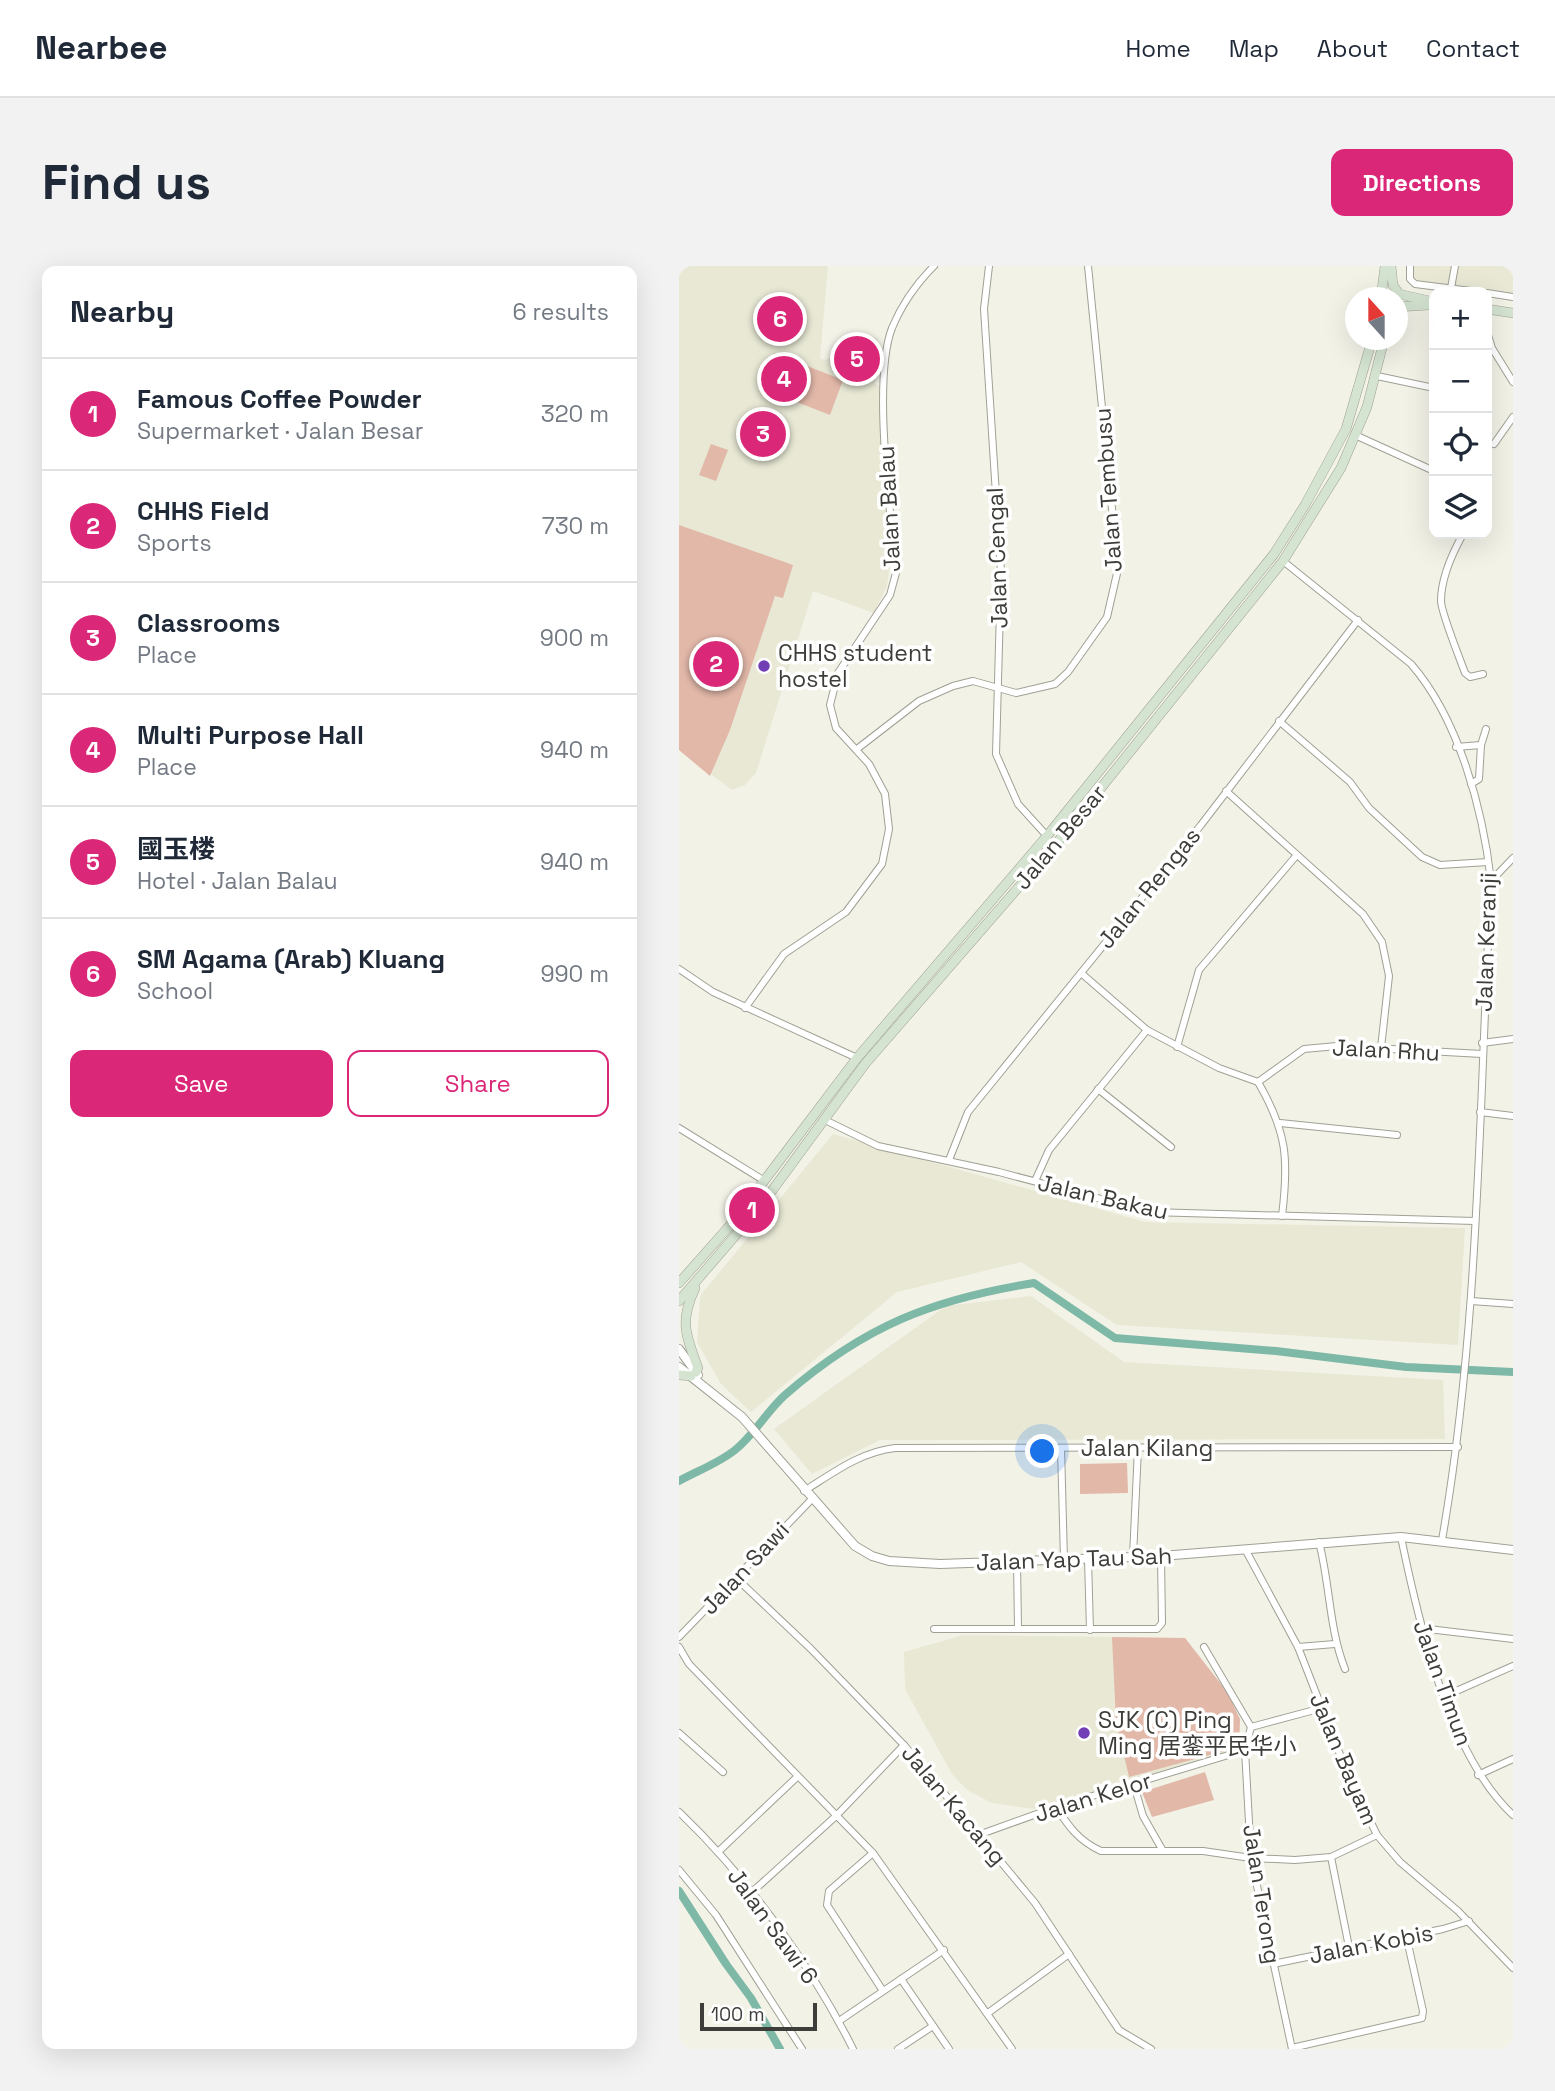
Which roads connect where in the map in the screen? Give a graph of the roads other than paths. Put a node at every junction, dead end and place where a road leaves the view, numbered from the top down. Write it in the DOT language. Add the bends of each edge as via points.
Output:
graph roads {
  1 [pos="934,266"];
  2 [pos="989,266"];
  3 [pos="1088,266"];
  4 [pos="1385,266"];
  5 [pos="1391,266"];
  6 [pos="1411,266"];
  7 [pos="1455,266"];
  8 [pos="1382,287"];
  9 [pos="1442,287"];
  10 [pos="1451,287"];
  11 [pos="1492,294"];
  12 [pos="1513,297"];
  13 [pos="1429,302"];
  14 [pos="1429,304"];
  15 [pos="1408,306"];
  16 [pos="1492,310"];
  17 [pos="1513,313"];
  18 [pos="1492,348"];
  19 [pos="1369,350"];
  20 [pos="1382,350"];
  21 [pos="1377,376"];
  22 [pos="1513,382"];
  23 [pos="1429,387"];
  24 [pos="1513,417"];
  25 [pos="1356,435"];
  26 [pos="1494,444"];
  27 [pos="1429,469"];
  28 [pos="1460,539"];
  29 [pos="1283,561"];
  30 [pos="1358,620"];
  31 [pos="1483,674"];
  32 [pos="999,687"];
  33 [pos="1279,721"];
  34 [pos="1486,729"];
  35 [pos="1481,745"];
  36 [pos="1456,747"];
  37 [pos="857,750"];
  38 [pos="1471,784"];
  39 [pos="1226,791"];
  40 [pos="1047,836"];
  41 [pos="1296,856"];
  42 [pos="1513,858"];
  43 [pos="1488,862"];
  44 [pos="1490,881"];
  45 [pos="679,969"];
  46 [pos="1081,973"];
  47 [pos="745,1008"];
  48 [pos="1147,1030"];
  49 [pos="1513,1039"];
  50 [pos="1482,1043"];
  51 [pos="1177,1046"];
  52 [pos="1381,1048"];
  53 [pos="1482,1054"];
  54 [pos="857,1058"];
  55 [pos="1258,1082"];
  56 [pos="1098,1089"];
  57 [pos="1480,1112"];
  58 [pos="1513,1116"];
  59 [pos="825,1120"];
  60 [pos="1280,1123"];
  61 [pos="679,1128"];
  62 [pos="1397,1135"];
  63 [pos="1171,1147"];
  64 [pos="949,1160"];
  65 [pos="763,1180"];
  66 [pos="1035,1181"];
  67 [pos="1282,1216"];
  68 [pos="1475,1221"];
  69 [pos="691,1270"];
  70 [pos="679,1277"];
  71 [pos="699,1277"];
  72 [pos="679,1283"];
  73 [pos="679,1301"];
  74 [pos="1471,1301"];
  75 [pos="1513,1304"];
  76 [pos="679,1349"];
  77 [pos="679,1367"];
  78 [pos="693,1374"];
  79 [pos="679,1375"];
  80 [pos="1458,1447"];
  81 [pos="1061,1448"];
  82 [pos="1138,1448"];
  83 [pos="804,1491"];
  84 [pos="811,1500"];
  85 [pos="1401,1537"];
  86 [pos="1442,1540"];
  87 [pos="1319,1542"];
  88 [pos="1245,1549"];
  89 [pos="1513,1550"];
  90 [pos="1161,1556"];
  91 [pos="1133,1557"];
  92 [pos="1088,1559"];
  93 [pos="1064,1560"];
  94 [pos="1017,1562"];
  95 [pos="735,1577"];
  96 [pos="1420,1628"];
  97 [pos="934,1629"];
  98 [pos="1018,1629"];
  99 [pos="1090,1630"];
  100 [pos="679,1637"];
  101 [pos="1513,1639"];
  102 [pos="1335,1644"];
  103 [pos="679,1647"];
  104 [pos="1205,1647"];
  105 [pos="1298,1647"];
  106 [pos="1513,1666"];
  107 [pos="1345,1669"];
  108 [pos="1445,1696"];
  109 [pos="1322,1708"];
  110 [pos="1251,1727"];
  111 [pos="679,1733"];
  112 [pos="904,1745"];
  113 [pos="1245,1750"];
  114 [pos="1513,1759"];
  115 [pos="723,1772"];
  116 [pos="1478,1775"];
  117 [pos="797,1776"];
  118 [pos="1134,1785"];
  119 [pos="1056,1807"];
  120 [pos="679,1812"];
  121 [pos="1513,1815"];
  122 [pos="836,1816"];
  123 [pos="981,1834"];
  124 [pos="1377,1835"];
  125 [pos="1163,1851"];
  126 [pos="718,1852"];
  127 [pos="873,1853"];
  128 [pos="1331,1857"];
  129 [pos="1251,1858"];
  130 [pos="679,1870"];
  131 [pos="751,1893"];
  132 [pos="1469,1921"];
  133 [pos="1406,1936"];
  134 [pos="1349,1947"];
  135 [pos="944,1950"];
  136 [pos="1069,1954"];
  137 [pos="1273,1964"];
  138 [pos="1513,1968"];
  139 [pos="901,1979"];
  140 [pos="883,1991"];
  141 [pos="988,2013"];
  142 [pos="839,2021"];
  143 [pos="933,2026"];
  144 [pos="802,2049"];
  145 [pos="853,2049"];
  146 [pos="898,2049"];
  147 [pos="949,2049"];
  148 [pos="1012,2049"];
  149 [pos="1151,2049"];
  150 [pos="1292,2049"];
  1 -- 37 [label="street, Jalan Balau" via="915,286 891,329 887,349 883,407 895,573 890,595 838,673 830,705 836,728"];
  2 -- 32 [label="street, Jalan Cengal" via="984,309 1001,572"];
  3 -- 32 [label="street, Jalan Tembusu" via="1118,569 1114,593 1107,617 1055,684 1016,693"];
  4 -- 8 [label="main road"];
  5 -- 13 [label="main road" via="1399,293"];
  6 -- 9 [label="street" via="1410,279 1415,284"];
  7 -- 10 [label="street"];
  11 -- 12 [label="street"];
  14 -- 15 [label="main road"];
  16 -- 17 [label="main road"];
  18 -- 22 [label="street"];
  19 -- 40 [label="main road, Jalan Besar" via="1346,429 1274,554"];
  20 -- 21 [label="main road, Jalan Besar"];
  21 -- 23 [label="street"];
  21 -- 25 [label="main road, Jalan Besar"];
  24 -- 26 [label="street"];
  25 -- 27 [label="street"];
  25 -- 29 [label="main road, Jalan Besar" via="1325,497"];
  28 -- 31 [label="street" via="1441,597 1442,612 1465,673 1470,677"];
  29 -- 30 [label="street, Jalan Keranji"];
  29 -- 59 [label="main road, Jalan Besar" via="1060,839 865,1064"];
  30 -- 33 [label="street, Jalan Rengas"];
  30 -- 36 [label="street, Jalan Keranji" via="1426,681"];
  32 -- 37 [label="street, Jalan Tembusu" via="973,681 919,701"];
  32 -- 40 [label="street, Jalan Cengal" via="996,754 1018,804"];
  33 -- 39 [label="street, Jalan Rengas"];
  33 -- 43 [label="street" via="1350,782 1369,808 1422,857 1440,864"];
  34 -- 35 [label="street"];
  35 -- 36 [label="street"];
  35 -- 38 [label="street" via="1479,779"];
  36 -- 38 [label="street, Jalan Keranji"];
  37 -- 47 [label="street, Jalan Balau" via="885,794 889,829 882,864 846,912 784,954"];
  38 -- 43 [label="street, Jalan Keranji"];
  39 -- 41 [label="street"];
  39 -- 46 [label="street, Jalan Rengas"];
  40 -- 54 [label="main road, Jalan Besar"];
  41 -- 51 [label="street" via="1199,970"];
  41 -- 52 [label="street" via="1363,914 1382,942 1389,976"];
  42 -- 44 [label="street"];
  43 -- 44 [label="street, Jalan Keranji"];
  44 -- 50 [label="street, Jalan Keranji"];
  45 -- 47 [label="street"];
  46 -- 48 [label="street"];
  46 -- 64 [label="street, Jalan Rengas" via="968,1112"];
  47 -- 54 [label="street"];
  48 -- 51 [label="street"];
  48 -- 56 [label="street"];
  49 -- 50 [label="street"];
  50 -- 53 [label="street, Jalan Keranji"];
  51 -- 55 [label="street"];
  52 -- 53 [label="street, Jalan Rhu"];
  52 -- 55 [label="street, Jalan Rhu" via="1304,1049"];
  53 -- 57 [label="street, Jalan Keranji"];
  54 -- 65 [label="main road, Jalan Besar"];
  55 -- 60 [label="street"];
  56 -- 63 [label="street"];
  56 -- 66 [label="street" via="1049,1150"];
  57 -- 58 [label="street"];
  57 -- 68 [label="street, Jalan Keranji"];
  59 -- 64 [label="street, Jalan Bakau" via="878,1146"];
  59 -- 71 [label="main road, Jalan Besar" via="760,1207"];
  60 -- 62 [label="street"];
  60 -- 67 [label="street" via="1287,1175"];
  61 -- 65 [label="street"];
  64 -- 66 [label="street, Jalan Bakau"];
  65 -- 69 [label="main road, Jalan Besar"];
  66 -- 67 [label="street, Jalan Bakau" via="1150,1212"];
  67 -- 68 [label="street, Jalan Bakau"];
  68 -- 74 [label="street, Jalan Keranji"];
  69 -- 70 [label="main road"];
  69 -- 72 [label="main road, Jalan Besar"];
  71 -- 73 [label="main road, Jalan Besar"];
  71 -- 78 [label="main road" via="687,1303 685,1323 698,1368"];
  74 -- 75 [label="street"];
  74 -- 80 [label="street, Jalan Keranji"];
  76 -- 78 [label="street, Jalan Yap Tau Sah"];
  77 -- 78 [label="street, Jalan Yap Tau Sah"];
  78 -- 79 [label="main road"];
  78 -- 83 [label="street, Jalan Yap Tau Sah" via="761,1438"];
  80 -- 82 [label="street, Jalan Kilang"];
  80 -- 86 [label="street"];
  81 -- 82 [label="street, Jalan Kilang"];
  81 -- 83 [label="street, Jalan Kilang" via="881,1450 849,1462"];
  81 -- 93 [label="street"];
  82 -- 91 [label="street"];
  83 -- 84 [label="street, Jalan Yap Tau Sah"];
  84 -- 94 [label="street, Jalan Yap Tau Sah" via="855,1546 872,1556 940,1564"];
  84 -- 95 [label="street, Jalan Sawi"];
  85 -- 86 [label="street, Jalan Yap Tau Sah"];
  85 -- 87 [label="street, Jalan Yap Tau Sah"];
  85 -- 96 [label="street, Jalan Timun"];
  86 -- 89 [label="street, Jalan Yap Tau Sah"];
  87 -- 88 [label="street, Jalan Yap Tau Sah"];
  87 -- 102 [label="street"];
  88 -- 90 [label="street, Jalan Yap Tau Sah"];
  88 -- 105 [label="street, Jalan Bayam"];
  90 -- 91 [label="street, Jalan Yap Tau Sah"];
  90 -- 99 [label="street" via="1160,1627"];
  91 -- 92 [label="street, Jalan Yap Tau Sah"];
  92 -- 93 [label="street, Jalan Yap Tau Sah"];
  92 -- 99 [label="street"];
  93 -- 94 [label="street, Jalan Yap Tau Sah"];
  94 -- 98 [label="street"];
  95 -- 100 [label="street, Jalan Sawi"];
  95 -- 112 [label="street, Jalan Kacang"];
  96 -- 101 [label="street"];
  96 -- 108 [label="street, Jalan Timun"];
  97 -- 98 [label="street"];
  98 -- 99 [label="street"];
  102 -- 105 [label="street"];
  102 -- 107 [label="street"];
  103 -- 117 [label="street" via="689,1664"];
  104 -- 110 [label="street"];
  105 -- 109 [label="street, Jalan Bayam"];
  106 -- 108 [label="street"];
  108 -- 116 [label="street, Jalan Timun"];
  109 -- 110 [label="street"];
  109 -- 124 [label="street, Jalan Bayam"];
  110 -- 113 [label="street, Jalan Terong"];
  111 -- 115 [label="street"];
  112 -- 122 [label="street"];
  112 -- 123 [label="street, Jalan Kacang"];
  113 -- 118 [label="street, Jalan Kelor"];
  113 -- 129 [label="street, Jalan Terong"];
  114 -- 116 [label="street"];
  116 -- 121 [label="street, Jalan Timun"];
  117 -- 122 [label="street"];
  117 -- 126 [label="street"];
  118 -- 119 [label="street, Jalan Kelor"];
  118 -- 125 [label="street" via="1143,1816"];
  119 -- 123 [label="street, Jalan Kelor"];
  119 -- 125 [label="street" via="1072,1832 1101,1851"];
  120 -- 126 [label="street, Jalan Sawi 6"];
  122 -- 127 [label="street"];
  122 -- 131 [label="street"];
  123 -- 136 [label="street, Jalan Kacang"];
  124 -- 128 [label="street"];
  124 -- 132 [label="street, Jalan Bayam" via="1400,1862"];
  125 -- 129 [label="street"];
  126 -- 131 [label="street, Jalan Sawi 6"];
  127 -- 135 [label="street"];
  127 -- 140 [label="street" via="826,1897"];
  128 -- 129 [label="street"];
  128 -- 134 [label="street"];
  129 -- 137 [label="street, Jalan Terong"];
  130 -- 144 [label="street" via="716,1915"];
  131 -- 142 [label="street, Jalan Sawi 6"];
  132 -- 133 [label="street, Jalan Kobis"];
  132 -- 138 [label="street, Jalan Bayam"];
  133 -- 134 [label="street, Jalan Kobis"];
  133 -- 150 [label="street" via="1422,2018"];
  134 -- 137 [label="street, Jalan Kobis"];
  135 -- 139 [label="street"];
  135 -- 141 [label="street"];
  136 -- 141 [label="street"];
  136 -- 149 [label="street, Jalan Kacang" via="1119,2029"];
  137 -- 150 [label="street, Jalan Terong"];
  139 -- 140 [label="street"];
  139 -- 143 [label="street"];
  140 -- 142 [label="street"];
  141 -- 148 [label="street"];
  142 -- 145 [label="street, Jalan Sawi 6"];
  143 -- 146 [label="street"];
  143 -- 147 [label="street"];
}
